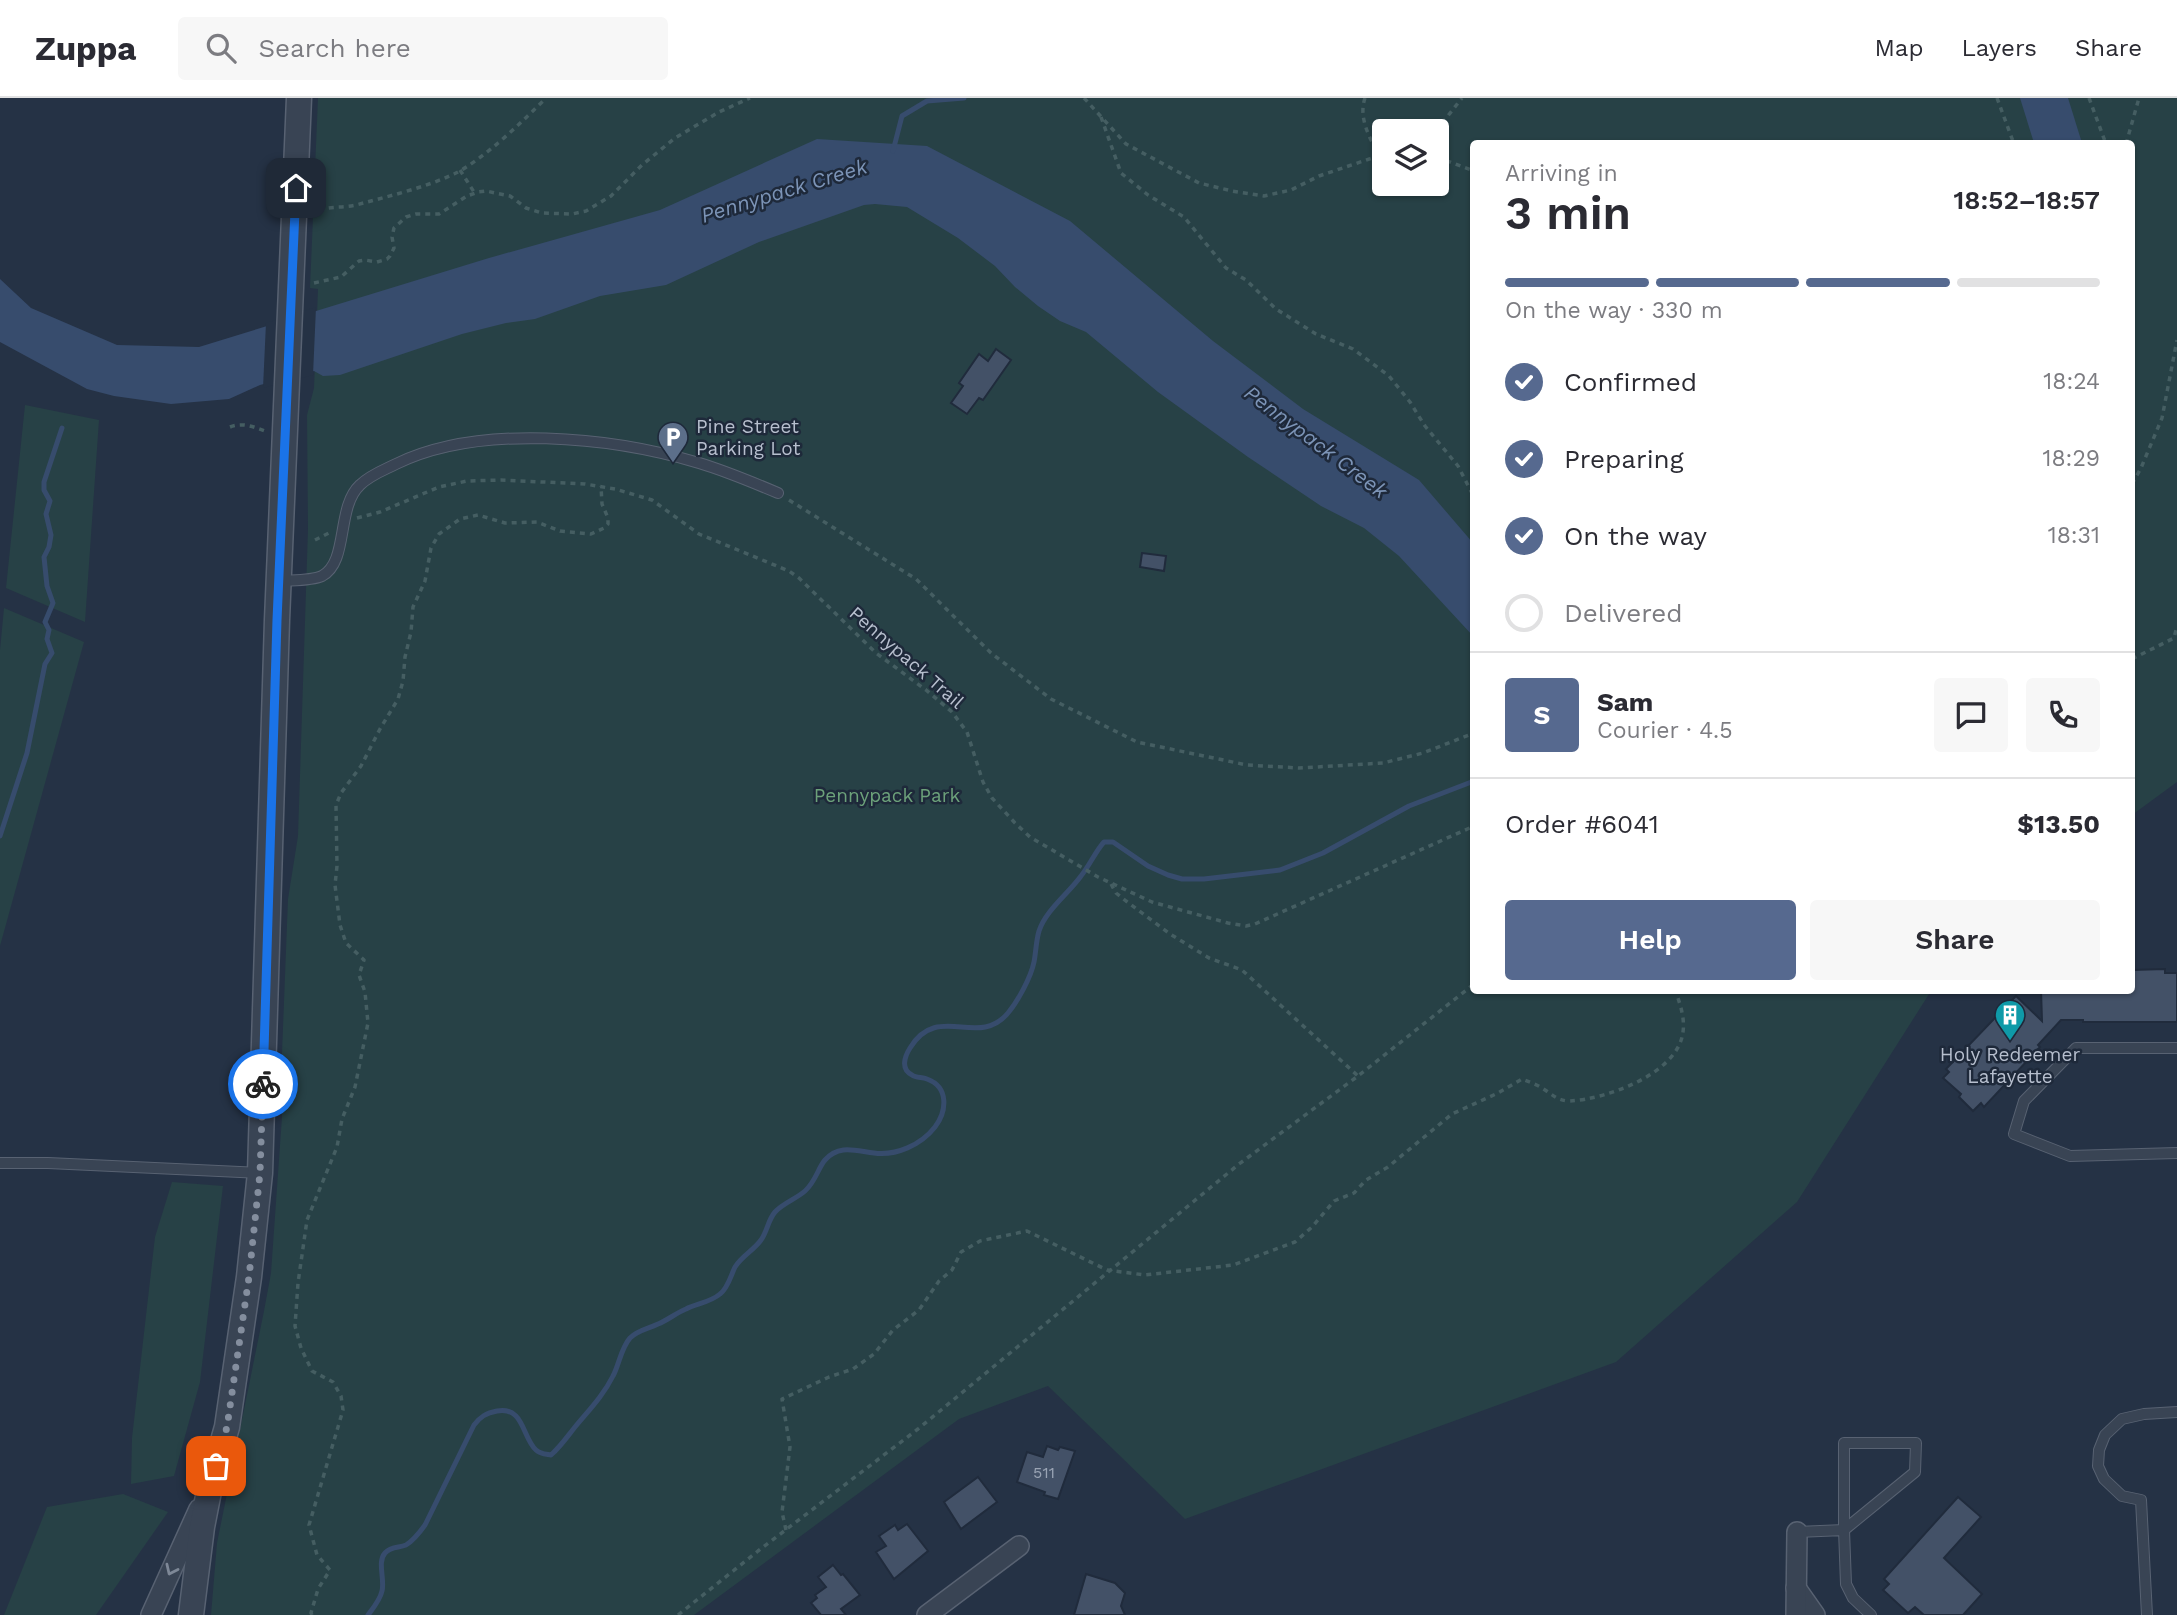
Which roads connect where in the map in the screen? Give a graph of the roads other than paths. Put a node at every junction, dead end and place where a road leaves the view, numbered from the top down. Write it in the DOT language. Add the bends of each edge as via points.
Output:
graph roads {
  1 [pos="299,98"];
  2 [pos="778,493"];
  3 [pos="279,581"];
  4 [pos="2177,1048"];
  5 [pos="2177,1153"];
  6 [pos="0,1163"];
  7 [pos="260,1173"];
  8 [pos="2177,1412"];
  9 [pos="210,1486"];
  10 [pos="1844,1530"];
  11 [pos="1797,1532"];
  12 [pos="1019,1546"];
  13 [pos="1796,1588"];
  14 [pos="151,1615"];
  15 [pos="191,1615"];
  16 [pos="927,1615"];
  17 [pos="1796,1615"];
  18 [pos="1815,1615"];
  19 [pos="1871,1615"];
  20 [pos="2147,1615"];
  1 -- 3 [label="street"];
  2 -- 3 [label="lane" via="720,469 592,441 457,444 407,458 370,477 348,502 336,555 325,573"];
  3 -- 7 [label="street"];
  4 -- 5 [label="lane" via="2076,1048 2024,1101 2014,1134 2070,1156"];
  6 -- 7 [label="lane"];
  7 -- 9 [label="street" via="227,1427"];
  8 -- 20 [label="lane" via="2122,1419 2105,1436 2099,1450 2098,1466 2104,1479 2122,1496 2140,1500"];
  9 -- 14 [label="street, one-way"];
  9 -- 15 [label="street"];
  10 -- 10 [label="lane" via="1844,1443 1916,1443 1915,1472"];
  10 -- 11 [label="lane"];
  10 -- 19 [label="lane" via="1846,1584"];
  11 -- 13 [label="street"];
  12 -- 16 [label="street"];
  13 -- 17 [label="street"];
  13 -- 18 [label="street"];
}
